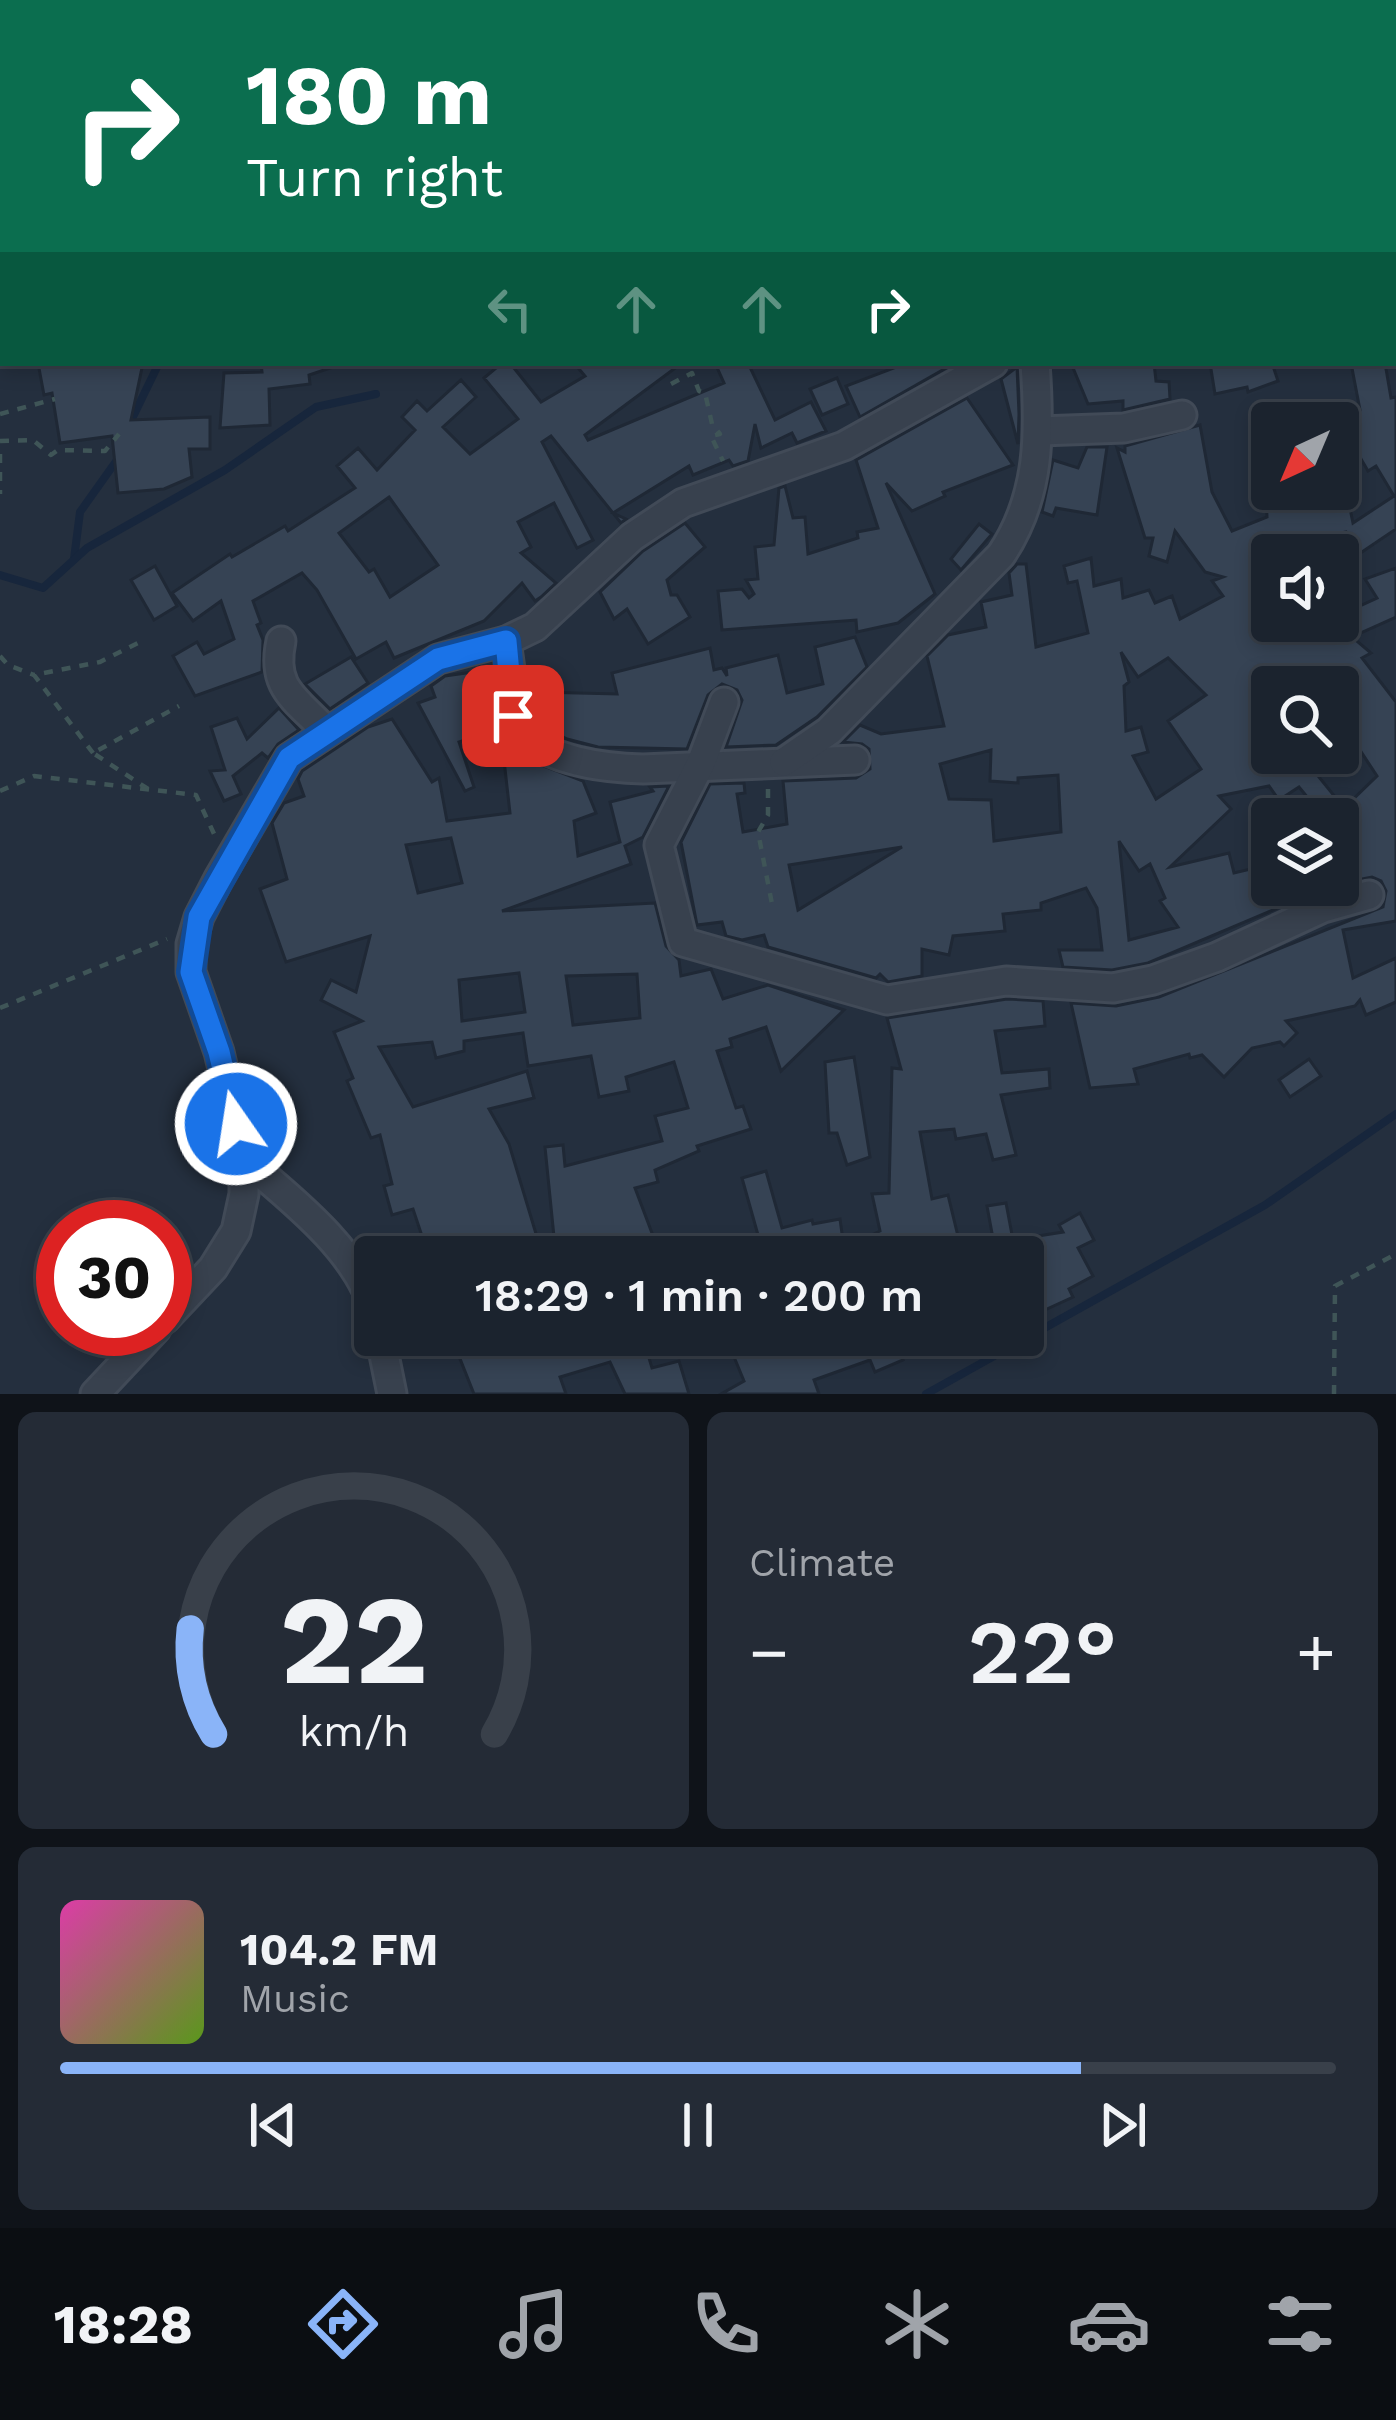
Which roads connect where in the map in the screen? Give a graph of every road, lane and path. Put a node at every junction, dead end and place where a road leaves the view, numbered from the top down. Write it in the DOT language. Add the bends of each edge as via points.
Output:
graph roads {
  1 [pos="988,366"];
  2 [pos="1035,366"];
  3 [pos="670,384"];
  4 [pos="55,399"];
  5 [pos="0,414"];
  6 [pos="1182,415"];
  7 [pos="1040,431"];
  8 [pos="119,434"];
  9 [pos="0,442"];
  10 [pos="0,454"];
  11 [pos="717,490"];
  12 [pos="0,494"];
  13 [pos="281,641"];
  14 [pos="506,641"];
  15 [pos="140,642"];
  16 [pos="0,656"];
  17 [pos="34,675"];
  18 [pos="724,702"];
  19 [pos="179,706"];
  20 [pos="325,730"];
  21 [pos="94,753"];
  22 [pos="855,760"];
  23 [pos="784,762"];
  24 [pos="701,763"];
  25 [pos="148,789"];
  26 [pos="0,791"];
  27 [pos="228,863"];
  28 [pos="1370,895"];
  29 [pos="772,909"];
  30 [pos="199,917"];
  31 [pos="0,1008"];
  32 [pos="244,1159"];
  33 [pos="1396,1254"];
  34 [pos="354,1272"];
  35 [pos="192,1290"];
  36 [pos="130,1356"];
  37 [pos="384,1356"];
  38 [pos="94,1394"];
  39 [pos="392,1394"];
  40 [pos="1334,1394"];
  1 -- 11 [label="street" via="844,446"];
  2 -- 7 [label="street"];
  3 -- 11 [label="path" via="692,373 705,393 720,434 711,436 723,462"];
  4 -- 5 [label="path"];
  6 -- 7 [label="street" via="1124,428"];
  7 -- 23 [label="street" via="1037,464 1001,555 829,731"];
  8 -- 9 [label="path" via="104,451 51,455 32,440"];
  10 -- 12 [label="path"];
  11 -- 14 [label="street" via="632,537 564,604"];
  13 -- 20 [label="street" via="279,680"];
  14 -- 20 [label="street" via="438,659"];
  14 -- 24 [label="street" via="513,716 528,741 609,768"];
  15 -- 17 [label="path" via="100,662"];
  16 -- 17 [label="path"];
  17 -- 21 [label="path"];
  18 -- 24 [label="street"];
  19 -- 21 [label="path"];
  20 -- 27 [label="street" via="279,771"];
  21 -- 25 [label="path"];
  22 -- 23 [label="street"];
  23 -- 24 [label="street"];
  23 -- 29 [label="path" via="769,771 768,815 758,832"];
  24 -- 28 [label="street" via="659,845 683,942 887,1000 1006,981 1113,988 1153,980"];
  25 -- 26 [label="path" via="34,776"];
  25 -- 27 [label="path" via="196,795"];
  27 -- 30 [label="street"];
  30 -- 31 [label="path" via="170,938"];
  30 -- 32 [label="street" via="191,972"];
  32 -- 34 [label="street" via="314,1219"];
  32 -- 35 [label="street" via="236,1232"];
  33 -- 40 [label="path" via="1335,1286"];
  36 -- 38 [label="street"];
  37 -- 39 [label="street"];
}
